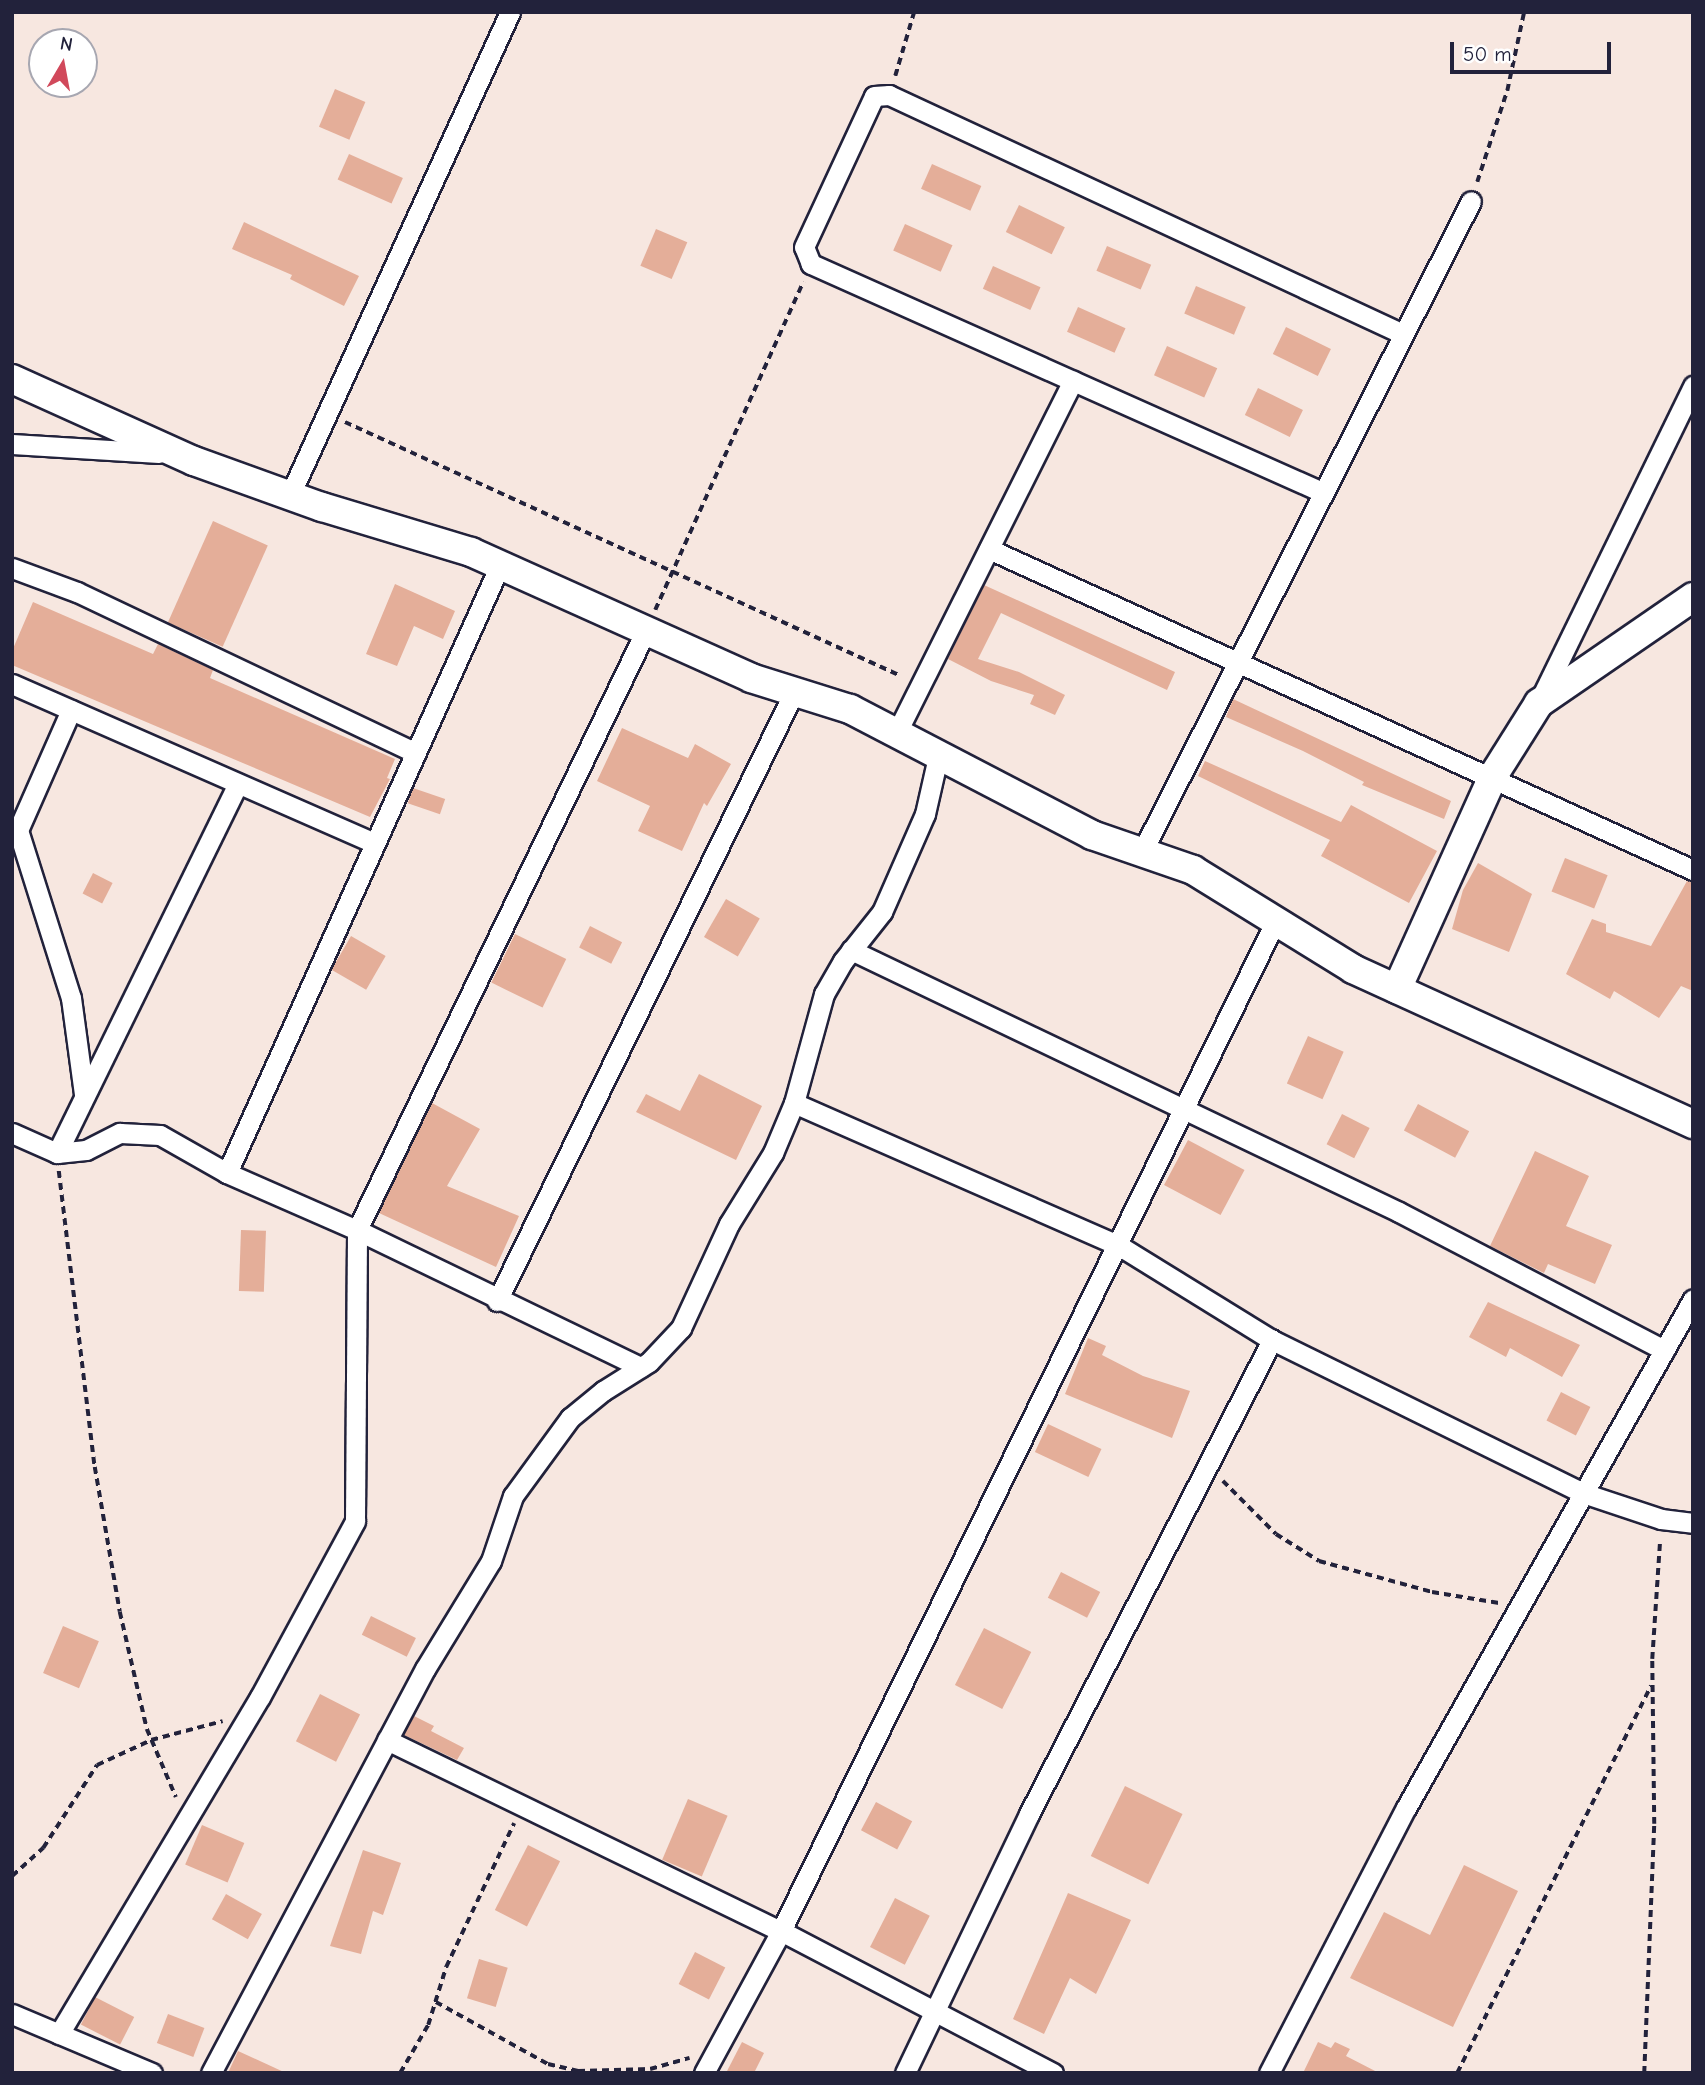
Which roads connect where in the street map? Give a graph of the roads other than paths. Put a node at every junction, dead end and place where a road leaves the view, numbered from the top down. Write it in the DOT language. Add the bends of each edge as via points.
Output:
graph roads {
  1 [pos="510,12"];
  2 [pos="1471,201"];
  3 [pos="1403,334"];
  4 [pos="12,379"];
  5 [pos="1073,381"];
  6 [pos="1693,386"];
  7 [pos="12,444"];
  8 [pos="194,461"];
  9 [pos="1322,492"];
  10 [pos="290,495"];
  11 [pos="989,549"];
  12 [pos="500,565"];
  13 [pos="12,568"];
  14 [pos="1693,597"];
  15 [pos="646,630"];
  16 [pos="1234,664"];
  17 [pos="12,684"];
  18 [pos="794,692"];
  19 [pos="1539,702"];
  20 [pos="71,710"];
  21 [pos="896,734"];
  22 [pos="415,753"];
  23 [pos="938,757"];
  24 [pos="1493,776"];
  25 [pos="238,783"];
  26 [pos="374,844"];
  27 [pos="1142,852"];
  28 [pos="1693,870"];
  29 [pos="1277,918"];
  30 [pos="851,950"];
  31 [pos="1397,989"];
  32 [pos="84,1094"];
  33 [pos="794,1103"];
  34 [pos="1184,1110"];
  35 [pos="1693,1124"];
  36 [pos="12,1133"];
  37 [pos="57,1153"];
  38 [pos="227,1173"];
  39 [pos="357,1230"];
  40 [pos="1118,1245"];
  41 [pos="1693,1299"];
  42 [pos="497,1301"];
  43 [pos="1272,1340"];
  44 [pos="1664,1350"];
  45 [pos="641,1367"];
  46 [pos="1583,1493"];
  47 [pos="1693,1522"];
  48 [pos="387,1740"];
  49 [pos="781,1931"];
  50 [pos="935,2010"];
  51 [pos="12,2014"];
  52 [pos="59,2034"];
  53 [pos="708,2065"];
  54 [pos="152,2073"];
  55 [pos="211,2073"];
  56 [pos="905,2073"];
  57 [pos="1053,2073"];
  58 [pos="1269,2073"];
  1 -- 10 [label="street"];
  2 -- 3 [label="street"];
  3 -- 5 [label="street" via="889,95 874,96 804,247 811,264"];
  3 -- 9 [label="street"];
  4 -- 8 [label="main road"];
  5 -- 9 [label="street"];
  5 -- 11 [label="street"];
  6 -- 19 [label="street"];
  7 -- 8 [label="street" via="138,449"];
  8 -- 10 [label="main road"];
  9 -- 16 [label="street"];
  10 -- 12 [label="main road"];
  11 -- 16 [label="street"];
  11 -- 21 [label="street"];
  12 -- 15 [label="main road"];
  12 -- 22 [label="street"];
  13 -- 22 [label="street" via="77,592"];
  14 -- 19 [label="main road"];
  15 -- 18 [label="main road" via="751,678"];
  15 -- 39 [label="street"];
  16 -- 24 [label="street"];
  16 -- 27 [label="street"];
  17 -- 20 [label="street"];
  18 -- 21 [label="main road" via="850,709"];
  18 -- 42 [label="street"];
  19 -- 24 [label="main road"];
  20 -- 25 [label="street"];
  20 -- 32 [label="street" via="18,830 71,998"];
  21 -- 23 [label="main road"];
  22 -- 26 [label="street"];
  23 -- 27 [label="main road" via="1092,835"];
  23 -- 30 [label="street" via="925,814 882,912"];
  24 -- 28 [label="street"];
  24 -- 31 [label="main road"];
  25 -- 26 [label="street"];
  25 -- 32 [label="street"];
  26 -- 38 [label="street"];
  27 -- 29 [label="main road" via="1193,870"];
  29 -- 31 [label="main road" via="1353,969"];
  29 -- 34 [label="street"];
  30 -- 33 [label="street" via="824,994"];
  30 -- 34 [label="street"];
  31 -- 35 [label="main road"];
  32 -- 37 [label="street"];
  33 -- 40 [label="street"];
  33 -- 45 [label="street" via="773,1153 729,1224 681,1328"];
  34 -- 40 [label="street"];
  34 -- 44 [label="street" via="1399,1212"];
  36 -- 37 [label="street"];
  37 -- 38 [label="street" via="86,1150 120,1133 160,1135"];
  38 -- 39 [label="street"];
  39 -- 42 [label="street"];
  39 -- 52 [label="street" via="355,1521 250,1714"];
  40 -- 43 [label="street"];
  40 -- 49 [label="street"];
  41 -- 44 [label="street"];
  42 -- 45 [label="street"];
  43 -- 46 [label="street"];
  43 -- 50 [label="street" via="1029,1814"];
  44 -- 46 [label="street"];
  45 -- 48 [label="street" via="570,1418 541,1452 513,1496 491,1560"];
  46 -- 47 [label="street" via="1661,1519"];
  46 -- 58 [label="street" via="1406,1808"];
  48 -- 49 [label="street"];
  48 -- 55 [label="street"];
  49 -- 50 [label="street"];
  49 -- 53 [label="street"];
  50 -- 56 [label="street"];
  50 -- 57 [label="street"];
  51 -- 52 [label="street"];
  52 -- 54 [label="street"];
}
